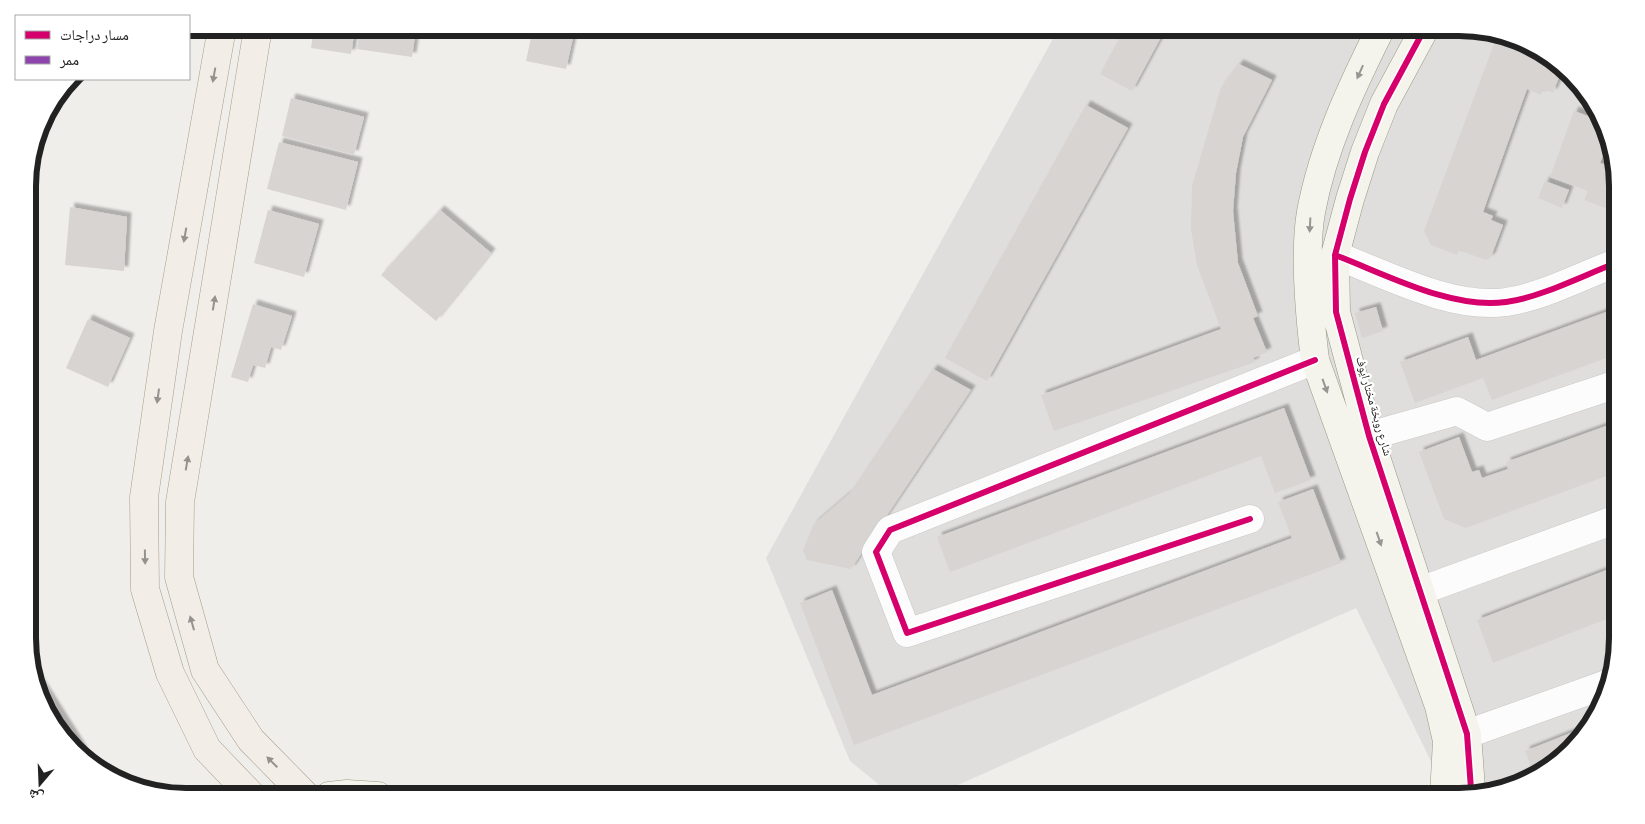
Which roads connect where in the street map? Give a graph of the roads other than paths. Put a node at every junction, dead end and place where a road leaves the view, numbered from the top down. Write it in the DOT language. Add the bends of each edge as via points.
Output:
graph roads {
  1 [pos="1377,36"];
  2 [pos="1421,36"];
  3 [pos="220,37"];
  4 [pos="257,37"];
  5 [pos="1336,255"];
  6 [pos="1609,266"];
  7 [pos="1315,360"];
  8 [pos="1609,387"];
  9 [pos="1369,436"];
  10 [pos="1250,519"];
  11 [pos="1609,522"];
  12 [pos="1420,591"];
  13 [pos="1601,686"];
  14 [pos="1467,734"];
  15 [pos="1444,787"];
  16 [pos="1471,787"];
  17 [pos="244,788"];
  18 [pos="298,788"];
  1 -- 7 [label="street, one-way" via="1328,144 1311,213 1311,330"];
  2 -- 5 [label="street, شارع روبخة مختار ايوف" via="1384,104 1365,152"];
  3 -- 17 [label="main road, one-way" via="168,331 144,497 145,589 170,673 207,749"];
  18 -- 4 [label="main road, one-way" via="251,740 205,670 179,577 180,502"];
  5 -- 6 [label="street" via="1455,300 1481,304 1531,296"];
  5 -- 9 [label="street, شارع روبخة مختار ايوف" via="1336,312"];
  7 -- 10 [label="street" via="890,530 876,552 907,633"];
  7 -- 15 [label="street, one-way" via="1438,706 1447,742"];
  8 -- 9 [label="street" via="1487,427 1457,411"];
  9 -- 12 [label="street, شارع روبخة مختار ايوف"];
  11 -- 12 [label="street"];
  12 -- 14 [label="street, شارع روبخة مختار ايوف"];
  13 -- 14 [label="street"];
  14 -- 16 [label="street, شارع روبخة مختار ايوف"];
}
